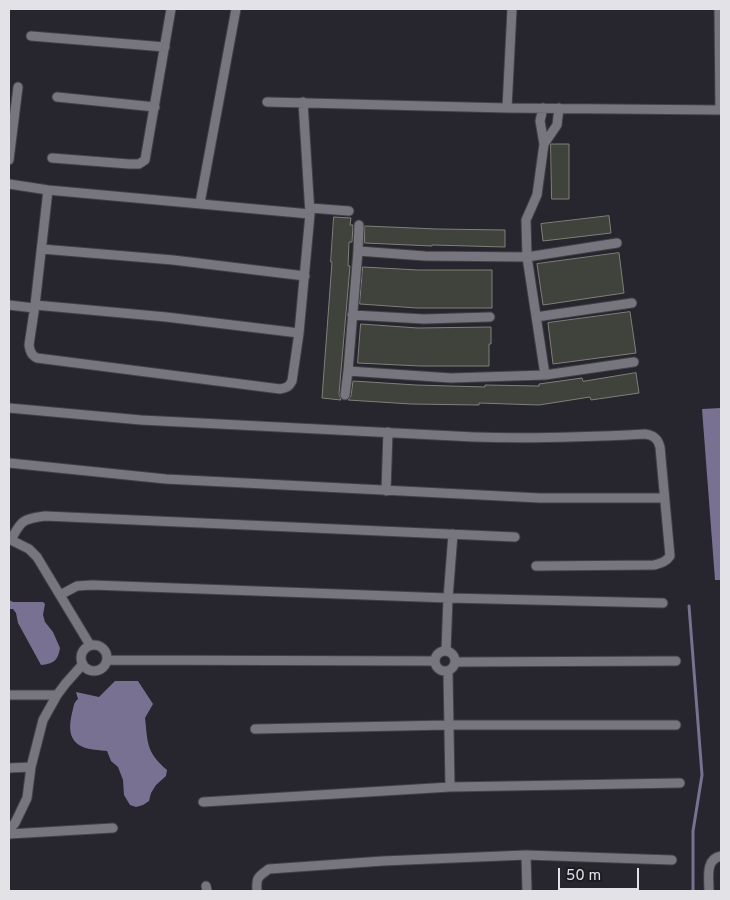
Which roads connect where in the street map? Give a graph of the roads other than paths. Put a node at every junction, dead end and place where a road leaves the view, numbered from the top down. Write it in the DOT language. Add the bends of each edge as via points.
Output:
graph roads {
  1 [pos="171,9"];
  2 [pos="236,9"];
  3 [pos="512,9"];
  4 [pos="719,9"];
  5 [pos="31,36"];
  6 [pos="165,47"];
  7 [pos="18,87"];
  8 [pos="57,97"];
  9 [pos="267,102"];
  10 [pos="303,102"];
  11 [pos="155,107"];
  12 [pos="507,108"];
  13 [pos="543,108"];
  14 [pos="559,108"];
  15 [pos="720,110"];
  16 [pos="11,116"];
  17 [pos="544,144"];
  18 [pos="52,158"];
  19 [pos="9,160"];
  20 [pos="9,184"];
  21 [pos="48,190"];
  22 [pos="200,203"];
  23 [pos="310,211"];
  24 [pos="349,212"];
  25 [pos="359,225"];
  26 [pos="617,243"];
  27 [pos="42,248"];
  28 [pos="358,251"];
  29 [pos="527,257"];
  30 [pos="305,276"];
  31 [pos="632,303"];
  32 [pos="9,305"];
  33 [pos="35,307"];
  34 [pos="352,315"];
  35 [pos="536,317"];
  36 [pos="490,318"];
  37 [pos="299,333"];
  38 [pos="634,362"];
  39 [pos="348,371"];
  40 [pos="545,375"];
  41 [pos="345,395"];
  42 [pos="9,408"];
  43 [pos="388,432"];
  44 [pos="9,463"];
  45 [pos="386,491"];
  46 [pos="664,498"];
  47 [pos="453,534"];
  48 [pos="515,537"];
  49 [pos="10,540"];
  50 [pos="536,566"];
  51 [pos="60,595"];
  52 [pos="448,598"];
  53 [pos="663,603"];
  54 [pos="90,645"];
  55 [pos="446,651"];
  56 [pos="108,660"];
  57 [pos="434,661"];
  58 [pos="676,661"];
  59 [pos="456,662"];
  60 [pos="83,664"];
  61 [pos="448,672"];
  62 [pos="57,695"];
  63 [pos="9,696"];
  64 [pos="448,725"];
  65 [pos="676,725"];
  66 [pos="255,729"];
  67 [pos="31,766"];
  68 [pos="9,768"];
  69 [pos="680,783"];
  70 [pos="450,787"];
  71 [pos="203,802"];
  72 [pos="113,828"];
  73 [pos="9,830"];
  74 [pos="9,834"];
  75 [pos="526,855"];
  76 [pos="721,856"];
  77 [pos="672,860"];
  78 [pos="257,891"];
  79 [pos="527,891"];
  80 [pos="709,891"];
  1 -- 6 [label="street"];
  2 -- 22 [label="street"];
  3 -- 12 [label="street"];
  4 -- 15 [label="street"];
  5 -- 6 [label="street"];
  6 -- 11 [label="street"];
  7 -- 16 [label="street"];
  8 -- 11 [label="street"];
  9 -- 10 [label="street"];
  10 -- 12 [label="street"];
  10 -- 23 [label="street"];
  11 -- 18 [label="street" via="145,160 139,164"];
  12 -- 13 [label="street"];
  13 -- 14 [label="street"];
  13 -- 17 [label="street" via="540,122"];
  14 -- 15 [label="street"];
  14 -- 17 [label="street" via="557,124"];
  16 -- 19 [label="street"];
  17 -- 29 [label="street" via="537,195 526,220"];
  20 -- 21 [label="street"];
  21 -- 22 [label="street"];
  21 -- 27 [label="street"];
  22 -- 23 [label="street"];
  23 -- 24 [label="street"];
  23 -- 30 [label="street"];
  25 -- 28 [label="street"];
  26 -- 29 [label="street"];
  27 -- 30 [label="street"];
  27 -- 33 [label="street"];
  28 -- 29 [label="street" via="425,256"];
  28 -- 34 [label="street"];
  29 -- 35 [label="street"];
  30 -- 37 [label="street"];
  31 -- 35 [label="street"];
  32 -- 33 [label="street"];
  33 -- 37 [label="street" via="166,317"];
  33 -- 37 [label="street" via="28,345 37,358 280,389 290,386 292,381"];
  34 -- 36 [label="street"];
  34 -- 39 [label="street"];
  35 -- 40 [label="street"];
  38 -- 40 [label="street"];
  39 -- 40 [label="street" via="451,378"];
  39 -- 41 [label="street"];
  42 -- 43 [label="street" via="141,420"];
  43 -- 45 [label="street"];
  43 -- 46 [label="street" via="525,439 651,434 659,442"];
  44 -- 45 [label="street" via="166,479"];
  45 -- 46 [label="street" via="540,498"];
  46 -- 50 [label="street" via="670,556 662,563"];
  47 -- 48 [label="street"];
  47 -- 49 [label="street" via="45,516 24,520"];
  47 -- 52 [label="street"];
  49 -- 51 [label="street" via="29,549"];
  51 -- 52 [label="street" via="77,586 92,585"];
  51 -- 54 [label="street"];
  52 -- 53 [label="street"];
  52 -- 55 [label="street"];
  54 -- 56 [label="street" via="103,648"];
  54 -- 60 [label="street" via="81,655"];
  55 -- 57 [label="street" via="440,652"];
  55 -- 59 [label="street" via="455,656"];
  56 -- 57 [label="street"];
  56 -- 60 [label="street" via="103,668 94,671"];
  57 -- 61 [label="street" via="441,671"];
  58 -- 59 [label="street"];
  59 -- 61 [label="street"];
  60 -- 62 [label="street"];
  61 -- 64 [label="street"];
  62 -- 63 [label="street"];
  62 -- 67 [label="street" via="43,720"];
  64 -- 65 [label="street"];
  64 -- 66 [label="street"];
  64 -- 70 [label="street"];
  67 -- 68 [label="street"];
  67 -- 73 [label="street" via="27,798"];
  69 -- 70 [label="street"];
  70 -- 71 [label="street"];
  72 -- 74 [label="street"];
  75 -- 77 [label="street"];
  75 -- 78 [label="street" via="270,870 259,876"];
  75 -- 79 [label="street"];
  76 -- 80 [label="street" via="710,862"];
}
